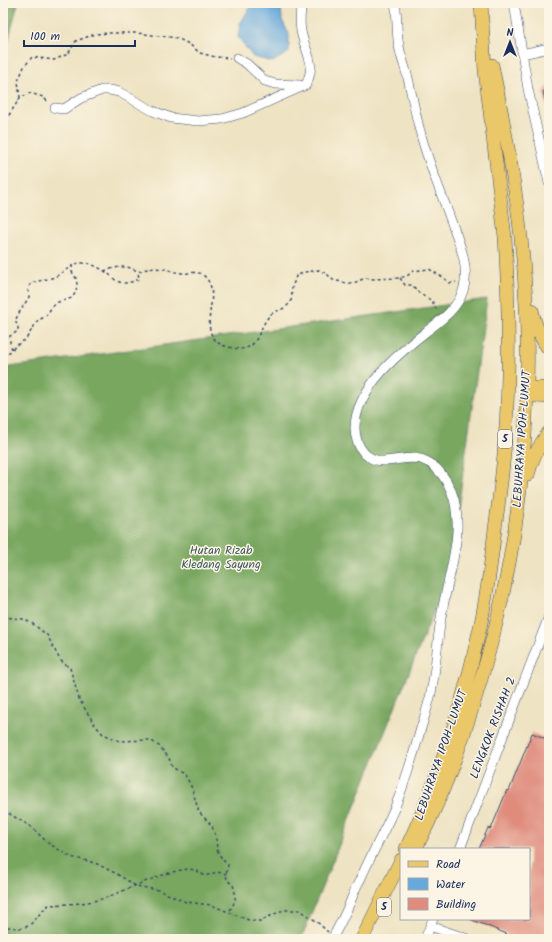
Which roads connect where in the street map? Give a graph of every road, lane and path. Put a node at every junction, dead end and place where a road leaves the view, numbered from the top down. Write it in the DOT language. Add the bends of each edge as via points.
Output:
graph roads {
  1 [pos="301,3"];
  2 [pos="395,3"];
  3 [pos="514,3"];
  4 [pos="482,10"];
  5 [pos="549,48"];
  6 [pos="522,54"];
  7 [pos="237,58"];
  8 [pos="306,85"];
  9 [pos="20,98"];
  10 [pos="55,108"];
  11 [pos="3,117"];
  12 [pos="549,183"];
  13 [pos="505,237"];
  14 [pos="72,266"];
  15 [pos="104,270"];
  16 [pos="524,270"];
  17 [pos="138,272"];
  18 [pos="399,278"];
  19 [pos="466,281"];
  20 [pos="442,319"];
  21 [pos="12,349"];
  22 [pos="549,349"];
  23 [pos="3,356"];
  24 [pos="549,387"];
  25 [pos="527,392"];
  26 [pos="549,398"];
  27 [pos="549,432"];
  28 [pos="516,530"];
  29 [pos="3,616"];
  30 [pos="549,616"];
  31 [pos="480,630"];
  32 [pos="3,812"];
  33 [pos="406,848"];
  34 [pos="416,848"];
  35 [pos="460,848"];
  36 [pos="400,862"];
  37 [pos="226,874"];
  38 [pos="400,877"];
  39 [pos="136,886"];
  40 [pos="229,912"];
  41 [pos="3,923"];
  42 [pos="432,923"];
  43 [pos="7,927"];
  44 [pos="331,937"];
  45 [pos="6,939"];
  46 [pos="362,939"];
  47 [pos="367,939"];
  48 [pos="425,939"];
  49 [pos="468,939"];
  1 -- 8 [label="street" via="301,30 311,66"];
  2 -- 19 [label="street" via="399,44 420,133 459,245"];
  3 -- 6 [label="street"];
  4 -- 13 [label="highway, LEBUHRAYA IPOH-LUMUT / 5" via="485,70"];
  4 -- 16 [label="highway, LEBUHRAYA IPOH-LUMUT / 5" via="505,127"];
  5 -- 6 [label="street"];
  6 -- 12 [label="street"];
  7 -- 8 [label="street" via="265,81 275,84"];
  7 -- 9 [label="path" via="200,53 177,38 136,33 95,34 76,41 68,54 54,60 32,57 18,81"];
  8 -- 10 [label="street" via="222,120 171,118 110,90 102,90 81,98 64,109"];
  9 -- 10 [label="path" via="30,93 43,97"];
  9 -- 11 [label="path" via="9,115"];
  13 -- 25 [label="highway" via="513,285 515,372 518,382"];
  13 -- 31 [label="highway, LEBUHRAYA IPOH-LUMUT / 5" via="508,366 505,441"];
  14 -- 15 [label="path" via="77,262 85,262"];
  14 -- 21 [label="path" via="77,284 72,298 58,302 52,307 45,317 38,320 26,339"];
  14 -- 21 [label="path" via="55,277 31,283 28,289 29,296 15,321 18,331 10,336"];
  15 -- 17 [label="path" via="122,267 132,268"];
  15 -- 17 [label="path" via="118,282 130,283 139,279"];
  16 -- 22 [label="highway" via="536,325"];
  16 -- 25 [label="highway, LEBUHRAYA IPOH-LUMUT / 5"];
  17 -- 18 [label="path" via="144,269 166,269 203,275 210,284 212,293 210,331 217,341 227,347 241,350 253,345 270,316 291,302 296,276 319,270 333,280 346,284 365,278"];
  18 -- 19 [label="path" via="413,271 429,269 450,283"];
  18 -- 20 [label="path" via="405,285 412,285 432,301"];
  19 -- 20 [label="street" via="462,294 452,310"];
  20 -- 44 [label="street" via="407,347 379,376 356,414 355,431 358,445 370,458 388,461 418,458 435,467 451,491 456,511 456,526 453,561 431,693 414,753 394,808 344,916"];
  21 -- 23 [label="path"];
  24 -- 25 [label="main road" via="534,387"];
  25 -- 26 [label="main road" via="535,397"];
  25 -- 28 [label="highway, LEBUHRAYA IPOH-LUMUT / 5"];
  25 -- 31 [label="highway" via="516,403 502,535"];
  27 -- 28 [label="highway" via="532,458"];
  28 -- 34 [label="highway, LEBUHRAYA IPOH-LUMUT / 5" via="501,608 477,695 452,767"];
  29 -- 37 [label="path" via="23,619 47,635 60,660 70,668 79,698 103,734 120,740 150,740 169,758 172,767 185,775 199,812 212,826 217,850 228,866"];
  30 -- 35 [label="street, LENGKOK RISHAH 2"];
  31 -- 33 [label="highway, LEBUHRAYA IPOH-LUMUT / 5" via="441,763"];
  32 -- 39 [label="path" via="30,826 48,843 71,857 95,864"];
  36 -- 46 [label="highway, 5"];
  37 -- 39 [label="path" via="217,872 205,876 194,869 180,870"];
  37 -- 40 [label="path" via="226,880 233,885 236,896"];
  38 -- 47 [label="highway, 5"];
  39 -- 40 [label="path" via="158,890 186,902 211,904"];
  39 -- 43 [label="path" via="99,900 49,905 31,925 22,928"];
  40 -- 44 [label="path" via="251,921 283,910 300,910 316,920"];
  41 -- 43 [label="path"];
  42 -- 48 [label="street"];
  42 -- 49 [label="street"];
  43 -- 45 [label="path"];
}
